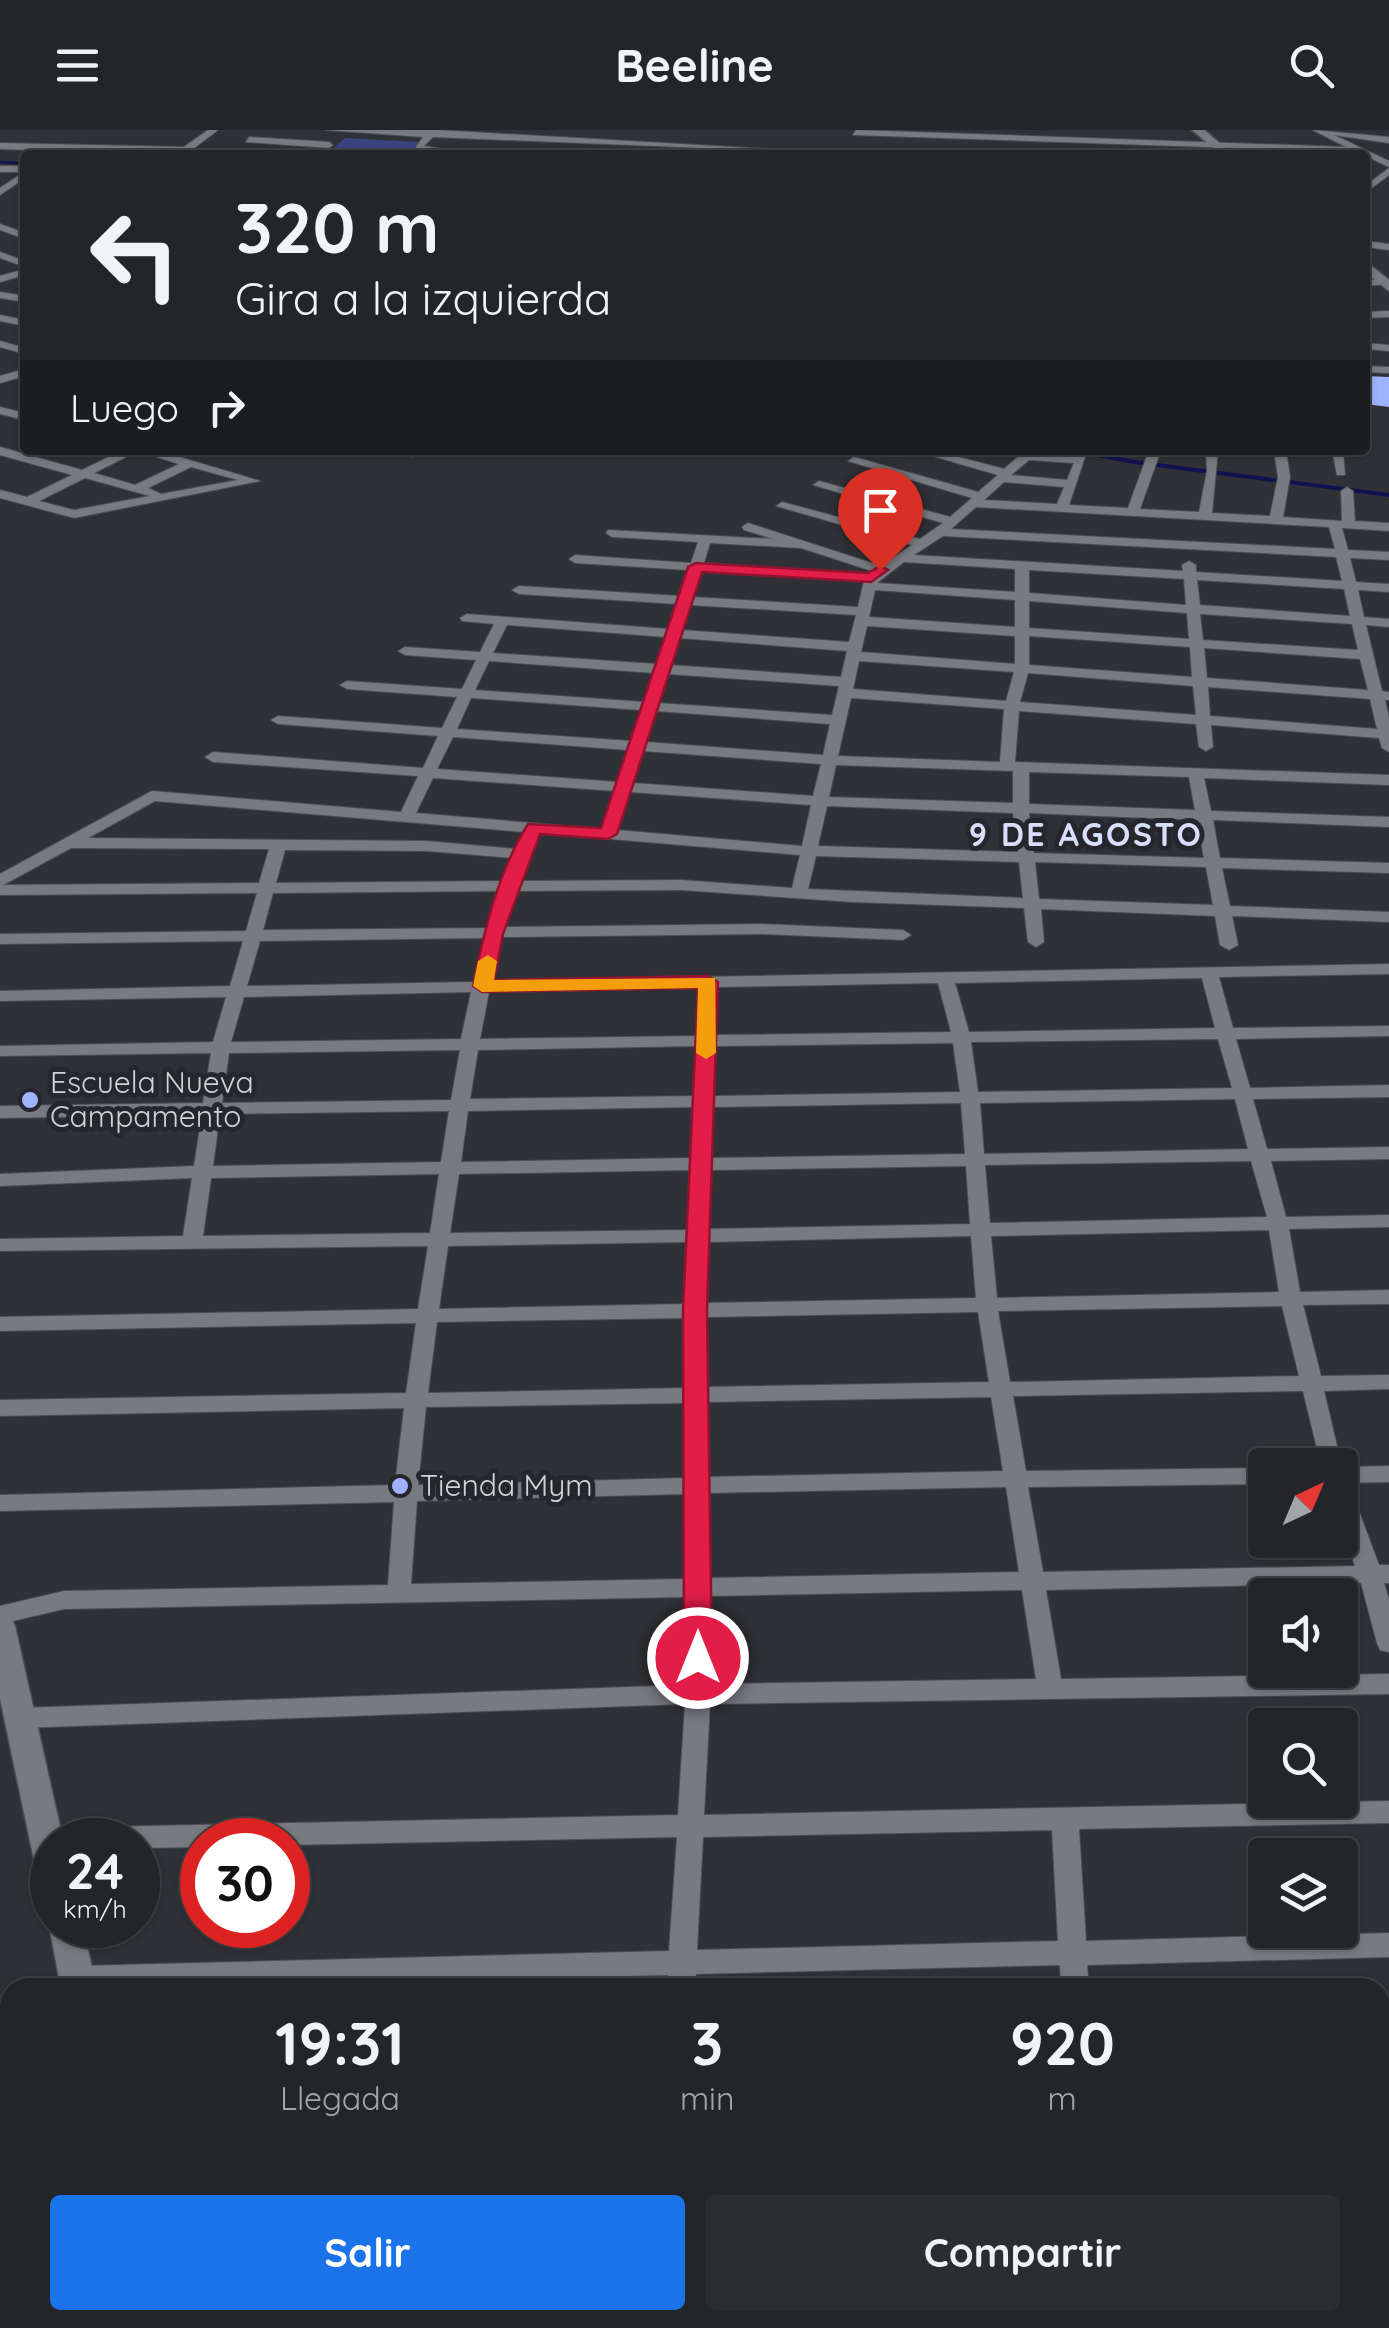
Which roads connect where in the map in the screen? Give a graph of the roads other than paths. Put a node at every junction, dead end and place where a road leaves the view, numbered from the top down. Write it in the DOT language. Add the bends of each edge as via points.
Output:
graph roads {
  1 [pos="14,130"];
  2 [pos="214,130"];
  3 [pos="265,130"];
  4 [pos="330,130"];
  5 [pos="346,130"];
  6 [pos="515,130"];
  7 [pos="604,130"];
  8 [pos="1197,130"];
  9 [pos="1319,130"];
  10 [pos="432,132"];
  11 [pos="857,132"];
  12 [pos="1036,134"];
  13 [pos="956,136"];
  14 [pos="53,138"];
  15 [pos="506,138"];
  16 [pos="1276,138"];
  17 [pos="102,139"];
  18 [pos="150,140"];
  19 [pos="250,140"];
  20 [pos="1389,140"];
  21 [pos="680,141"];
  22 [pos="594,142"];
  23 [pos="0,144"];
  24 [pos="638,144"];
  25 [pos="1214,144"];
  26 [pos="329,145"];
  27 [pos="1266,146"];
  28 [pos="760,148"];
  29 [pos="34,150"];
  30 [pos="41,150"];
  31 [pos="92,150"];
  32 [pos="140,150"];
  33 [pos="186,150"];
  34 [pos="235,150"];
  35 [pos="323,150"];
  36 [pos="440,150"];
  37 [pos="588,150"];
  38 [pos="633,150"];
  39 [pos="673,150"];
  40 [pos="788,150"];
  41 [pos="952,150"];
  42 [pos="1222,150"];
  43 [pos="1260,150"];
  44 [pos="1356,150"];
  45 [pos="1389,168"];
  46 [pos="20,176"];
  47 [pos="1370,185"];
  48 [pos="0,192"];
  49 [pos="18,219"];
  50 [pos="0,225"];
  51 [pos="0,451"];
  52 [pos="29,455"];
  53 [pos="122,455"];
  54 [pos="160,455"];
  55 [pos="199,455"];
  56 [pos="935,455"];
  57 [pos="1025,455"];
  58 [pos="1048,455"];
  59 [pos="1212,455"];
  60 [pos="1280,455"];
  61 [pos="1339,455"];
  62 [pos="23,458"];
  63 [pos="1152,460"];
  64 [pos="854,461"];
  65 [pos="185,462"];
  66 [pos="0,468"];
  67 [pos="1341,472"];
  68 [pos="82,474"];
  69 [pos="1003,475"];
  70 [pos="1071,484"];
  71 [pos="818,485"];
  72 [pos="136,489"];
  73 [pos="1347,491"];
  74 [pos="0,494"];
  75 [pos="162,496"];
  76 [pos="976,500"];
  77 [pos="27,502"];
  78 [pos="782,506"];
  79 [pos="1062,508"];
  80 [pos="1133,512"];
  81 [pos="1184,515"];
  82 [pos="1205,516"];
  83 [pos="1276,520"];
  84 [pos="951,521"];
  85 [pos="1342,524"];
  86 [pos="748,527"];
  87 [pos="1389,527"];
  88 [pos="940,532"];
  89 [pos="612,533"];
  90 [pos="705,539"];
  91 [pos="923,544"];
  92 [pos="800,545"];
  93 [pos="1187,546"];
  94 [pos="1342,554"];
  95 [pos="1389,556"];
  96 [pos="901,558"];
  97 [pos="575,559"];
  98 [pos="1022,566"];
  99 [pos="696,567"];
  100 [pos="1190,576"];
  101 [pos="873,578"];
  102 [pos="1350,586"];
  103 [pos="1389,588"];
  104 [pos="519,590"];
  105 [pos="1023,598"];
  106 [pos="686,600"];
  107 [pos="1193,609"];
  108 [pos="861,616"];
  109 [pos="467,618"];
  110 [pos="502,621"];
  111 [pos="1358,621"];
  112 [pos="1389,623"];
  113 [pos="1021,631"];
  114 [pos="674,634"];
  115 [pos="1196,645"];
  116 [pos="405,651"];
  117 [pos="853,651"];
  118 [pos="484,656"];
  119 [pos="1366,656"];
  120 [pos="662,668"];
  121 [pos="1022,668"];
  122 [pos="1200,682"];
  123 [pos="347,685"];
  124 [pos="845,688"];
  125 [pos="466,694"];
  126 [pos="1382,695"];
  127 [pos="1012,706"];
  128 [pos="650,707"];
  129 [pos="278,720"];
  130 [pos="838,720"];
  131 [pos="1203,721"];
  132 [pos="447,733"];
  133 [pos="1388,738"];
  134 [pos="1206,747"];
  135 [pos="636,748"];
  136 [pos="214,757"];
  137 [pos="829,760"];
  138 [pos="1014,768"];
  139 [pos="428,773"];
  140 [pos="1196,774"];
  141 [pos="1389,780"];
  142 [pos="623,789"];
  143 [pos="820,801"];
  144 [pos="1021,811"];
  145 [pos="1204,816"];
  146 [pos="406,817"];
  147 [pos="1389,822"];
  148 [pos="534,828"];
  149 [pos="608,834"];
  150 [pos="67,843"];
  151 [pos="279,843"];
  152 [pos="809,851"];
  153 [pos="521,854"];
  154 [pos="1026,857"];
  155 [pos="1213,862"];
  156 [pos="1389,868"];
  157 [pos="0,881"];
  158 [pos="513,884"];
  159 [pos="265,888"];
  160 [pos="0,890"];
  161 [pos="766,891"];
  162 [pos="799,893"];
  163 [pos="1029,904"];
  164 [pos="1222,910"];
  165 [pos="1389,917"];
  166 [pos="762,929"];
  167 [pos="493,934"];
  168 [pos="250,936"];
  169 [pos="903,936"];
  170 [pos="0,939"];
  171 [pos="1036,942"];
  172 [pos="1229,945"];
  173 [pos="1389,968"];
  174 [pos="1209,972"];
  175 [pos="945,977"];
  176 [pos="708,982"];
  177 [pos="482,986"];
  178 [pos="235,991"];
  179 [pos="0,996"];
  180 [pos="1389,1031"];
  181 [pos="1228,1033"];
  182 [pos="960,1036"];
  183 [pos="707,1042"];
  184 [pos="470,1044"];
  185 [pos="221,1047"];
  186 [pos="0,1051"];
  187 [pos="1389,1091"];
  188 [pos="1244,1094"];
  189 [pos="970,1096"];
  190 [pos="702,1102"];
  191 [pos="460,1104"];
  192 [pos="210,1106"];
  193 [pos="0,1112"];
  194 [pos="1389,1153"];
  195 [pos="1262,1156"];
  196 [pos="973,1158"];
  197 [pos="702,1164"];
  198 [pos="450,1168"];
  199 [pos="203,1172"];
  200 [pos="0,1180"];
  201 [pos="1389,1221"];
  202 [pos="1278,1222"];
  203 [pos="978,1229"];
  204 [pos="698,1236"];
  205 [pos="438,1238"];
  206 [pos="192,1242"];
  207 [pos="0,1245"];
  208 [pos="1389,1297"];
  209 [pos="1292,1300"];
  210 [pos="987,1305"];
  211 [pos="695,1310"];
  212 [pos="428,1315"];
  213 [pos="0,1324"];
  214 [pos="1389,1382"];
  215 [pos="1310,1384"];
  216 [pos="1000,1390"];
  217 [pos="696,1393"];
  218 [pos="416,1401"];
  219 [pos="0,1408"];
  220 [pos="1327,1448"];
  221 [pos="1389,1474"];
  222 [pos="1358,1475"];
  223 [pos="1248,1476"];
  224 [pos="1012,1477"];
  225 [pos="698,1487"];
  226 [pos="403,1496"];
  227 [pos="0,1503"];
  228 [pos="1358,1528"];
  229 [pos="1380,1574"];
  230 [pos="1030,1578"];
  231 [pos="698,1587"];
  232 [pos="399,1592"];
  233 [pos="0,1615"];
  234 [pos="0,1626"];
  235 [pos="1389,1644"];
  236 [pos="1389,1684"];
  237 [pos="1050,1687"];
  238 [pos="698,1694"];
  239 [pos="20,1718"];
  240 [pos="1389,1812"];
  241 [pos="42,1818"];
  242 [pos="1064,1820"];
  243 [pos="689,1827"];
  244 [pos="160,1848"];
  245 [pos="1389,1945"];
  246 [pos="71,1948"];
  247 [pos="1075,1953"];
  248 [pos="682,1975"];
  249 [pos="77,1978"];
  250 [pos="423,1978"];
  251 [pos="1074,1978"];
  1 -- 23 [label="street"];
  2 -- 33 [label="street"];
  3 -- 19 [label="street"];
  4 -- 5 [label="street"];
  5 -- 10 [label="street"];
  5 -- 26 [label="street"];
  6 -- 15 [label="street"];
  7 -- 22 [label="street"];
  8 -- 25 [label="main road"];
  9 -- 20 [label="street"];
  9 -- 44 [label="street"];
  10 -- 15 [label="street"];
  10 -- 36 [label="street" via="416,148"];
  11 -- 13 [label="street"];
  12 -- 13 [label="street"];
  12 -- 25 [label="street"];
  13 -- 41 [label="street"];
  14 -- 30 [label="street"];
  15 -- 22 [label="street"];
  16 -- 27 [label="street"];
  17 -- 31 [label="street"];
  18 -- 32 [label="street"];
  19 -- 26 [label="street"];
  19 -- 34 [label="street"];
  21 -- 24 [label="street"];
  21 -- 28 [label="street"];
  21 -- 39 [label="street"];
  22 -- 24 [label="street"];
  22 -- 37 [label="street"];
  23 -- 29 [label="street"];
  24 -- 38 [label="street"];
  25 -- 27 [label="street"];
  25 -- 42 [label="main road"];
  26 -- 35 [label="street"];
  27 -- 43 [label="street"];
  27 -- 44 [label="street"];
  28 -- 40 [label="street"];
  45 -- 47 [label="street"];
  46 -- 48 [label="street"];
  49 -- 50 [label="street"];
  51 -- 62 [label="street"];
  52 -- 62 [label="street"];
  53 -- 68 [label="street"];
  54 -- 65 [label="street"];
  55 -- 65 [label="street"];
  56 -- 69 [label="street"];
  57 -- 69 [label="street"];
  58 -- 70 [label="street" via="1081,460"];
  59 -- 82 [label="street"];
  60 -- 83 [label="street"];
  61 -- 67 [label="street"];
  62 -- 66 [label="street"];
  62 -- 68 [label="street"];
  63 -- 80 [label="street"];
  64 -- 76 [label="street"];
  65 -- 72 [label="street"];
  65 -- 75 [label="street" via="254,481"];
  68 -- 72 [label="street"];
  68 -- 77 [label="street"];
  69 -- 70 [label="street"];
  69 -- 76 [label="street"];
  70 -- 79 [label="street"];
  71 -- 84 [label="street"];
  72 -- 75 [label="street"];
  73 -- 85 [label="street"];
  74 -- 77 [label="street"];
  75 -- 77 [label="street" via="74,514"];
  76 -- 79 [label="street"];
  76 -- 84 [label="street"];
  78 -- 91 [label="street"];
  79 -- 80 [label="street"];
  80 -- 81 [label="street"];
  81 -- 82 [label="street"];
  81 -- 93 [label="street"];
  82 -- 83 [label="street"];
  83 -- 85 [label="street"];
  84 -- 88 [label="street"];
  85 -- 87 [label="street"];
  85 -- 94 [label="street"];
  86 -- 92 [label="street"];
  88 -- 91 [label="street"];
  88 -- 93 [label="street"];
  89 -- 90 [label="street"];
  90 -- 92 [label="street"];
  90 -- 99 [label="street"];
  91 -- 96 [label="street"];
  92 -- 101 [label="street"];
  93 -- 94 [label="street"];
  93 -- 100 [label="street"];
  94 -- 95 [label="street"];
  94 -- 102 [label="street"];
  96 -- 98 [label="street"];
  96 -- 101 [label="street"];
  97 -- 99 [label="street"];
  98 -- 100 [label="street"];
  98 -- 105 [label="street"];
  99 -- 101 [label="street"];
  99 -- 106 [label="street"];
  100 -- 102 [label="street"];
  100 -- 107 [label="street"];
  101 -- 105 [label="street"];
  101 -- 108 [label="street"];
  102 -- 103 [label="street"];
  102 -- 111 [label="street"];
  104 -- 106 [label="street"];
  105 -- 107 [label="street"];
  105 -- 113 [label="street"];
  106 -- 108 [label="street"];
  106 -- 114 [label="street"];
  107 -- 111 [label="street"];
  107 -- 115 [label="street"];
  108 -- 113 [label="street"];
  108 -- 117 [label="street"];
  109 -- 110 [label="street"];
  110 -- 114 [label="street"];
  110 -- 118 [label="street"];
  111 -- 112 [label="street"];
  111 -- 119 [label="street"];
  113 -- 115 [label="street"];
  113 -- 121 [label="street"];
  114 -- 117 [label="street"];
  114 -- 120 [label="street"];
  115 -- 119 [label="street"];
  115 -- 122 [label="street"];
  116 -- 118 [label="street"];
  117 -- 121 [label="street"];
  117 -- 124 [label="street"];
  118 -- 120 [label="street"];
  118 -- 125 [label="street"];
  119 -- 126 [label="street"];
  120 -- 124 [label="street"];
  120 -- 128 [label="street"];
  121 -- 122 [label="street"];
  121 -- 127 [label="street"];
  122 -- 126 [label="street"];
  122 -- 131 [label="street"];
  123 -- 125 [label="street"];
  124 -- 127 [label="street"];
  124 -- 130 [label="street"];
  125 -- 128 [label="street"];
  125 -- 132 [label="street"];
  126 -- 133 [label="street"];
  127 -- 131 [label="street"];
  127 -- 138 [label="street"];
  128 -- 130 [label="street"];
  128 -- 135 [label="street"];
  129 -- 132 [label="street"];
  130 -- 137 [label="street"];
  131 -- 133 [label="street"];
  131 -- 134 [label="street"];
  132 -- 135 [label="street"];
  132 -- 139 [label="street"];
  135 -- 137 [label="street"];
  135 -- 142 [label="street"];
  136 -- 139 [label="street"];
  137 -- 138 [label="street"];
  137 -- 143 [label="street"];
  138 -- 140 [label="street"];
  138 -- 144 [label="street"];
  139 -- 142 [label="street"];
  139 -- 146 [label="street"];
  140 -- 141 [label="street"];
  140 -- 145 [label="street"];
  142 -- 143 [label="street"];
  142 -- 149 [label="street"];
  143 -- 144 [label="street"];
  143 -- 152 [label="street"];
  144 -- 145 [label="street"];
  144 -- 154 [label="street"];
  145 -- 147 [label="street"];
  145 -- 155 [label="street"];
  146 -- 148 [label="street"];
  146 -- 150 [label="street" via="152,796"];
  148 -- 149 [label="street"];
  148 -- 153 [label="street"];
  149 -- 152 [label="street"];
  150 -- 151 [label="street"];
  150 -- 157 [label="street"];
  151 -- 153 [label="street"];
  151 -- 159 [label="street"];
  152 -- 154 [label="street"];
  152 -- 162 [label="street"];
  153 -- 158 [label="street"];
  154 -- 155 [label="street"];
  154 -- 163 [label="street"];
  155 -- 156 [label="street"];
  155 -- 164 [label="street"];
  158 -- 159 [label="street"];
  158 -- 161 [label="street"];
  158 -- 167 [label="street"];
  159 -- 160 [label="street"];
  159 -- 168 [label="street"];
  161 -- 162 [label="street"];
  161 -- 166 [label="street"];
  162 -- 163 [label="street"];
  163 -- 164 [label="street"];
  163 -- 171 [label="street"];
  164 -- 165 [label="street"];
  164 -- 172 [label="street"];
  166 -- 167 [label="street"];
  166 -- 169 [label="street"];
  167 -- 168 [label="street"];
  167 -- 177 [label="street"];
  168 -- 170 [label="street"];
  168 -- 178 [label="street"];
  173 -- 174 [label="street"];
  174 -- 175 [label="street"];
  174 -- 181 [label="street"];
  175 -- 176 [label="street"];
  175 -- 182 [label="street"];
  176 -- 177 [label="street"];
  176 -- 183 [label="street"];
  177 -- 178 [label="street"];
  177 -- 184 [label="street"];
  178 -- 179 [label="street"];
  178 -- 185 [label="street"];
  180 -- 181 [label="street"];
  181 -- 182 [label="street"];
  181 -- 188 [label="street"];
  182 -- 183 [label="street"];
  182 -- 189 [label="street"];
  183 -- 184 [label="street"];
  183 -- 190 [label="street"];
  184 -- 185 [label="street"];
  184 -- 191 [label="street"];
  185 -- 186 [label="street"];
  185 -- 192 [label="street"];
  187 -- 188 [label="street"];
  188 -- 189 [label="street"];
  188 -- 195 [label="street"];
  189 -- 190 [label="street"];
  189 -- 196 [label="street"];
  190 -- 191 [label="street"];
  190 -- 197 [label="street"];
  191 -- 192 [label="street"];
  191 -- 198 [label="street"];
  192 -- 193 [label="street"];
  192 -- 199 [label="street"];
  194 -- 195 [label="street"];
  195 -- 196 [label="street"];
  195 -- 202 [label="street"];
  196 -- 197 [label="street"];
  196 -- 203 [label="street"];
  197 -- 198 [label="street"];
  197 -- 204 [label="street"];
  198 -- 199 [label="street"];
  198 -- 205 [label="street"];
  199 -- 200 [label="street"];
  199 -- 206 [label="street"];
  201 -- 202 [label="street"];
  202 -- 203 [label="street"];
  202 -- 209 [label="street"];
  203 -- 204 [label="street"];
  203 -- 210 [label="street"];
  204 -- 205 [label="street"];
  204 -- 211 [label="street"];
  205 -- 206 [label="street"];
  205 -- 212 [label="street"];
  206 -- 207 [label="street"];
  208 -- 209 [label="street"];
  209 -- 210 [label="street"];
  209 -- 215 [label="street"];
  210 -- 211 [label="street"];
  210 -- 216 [label="street"];
  211 -- 212 [label="street"];
  211 -- 217 [label="street"];
  212 -- 213 [label="street"];
  212 -- 218 [label="street"];
  214 -- 215 [label="street"];
  215 -- 216 [label="street"];
  215 -- 220 [label="street"];
  216 -- 217 [label="street"];
  216 -- 224 [label="street"];
  217 -- 218 [label="street"];
  217 -- 225 [label="street"];
  218 -- 219 [label="street"];
  218 -- 226 [label="street"];
  221 -- 222 [label="street"];
  223 -- 224 [label="street"];
  224 -- 225 [label="street"];
  224 -- 230 [label="street"];
  225 -- 226 [label="street"];
  225 -- 231 [label="street"];
  226 -- 227 [label="street"];
  226 -- 232 [label="street"];
  228 -- 229 [label="street"];
  229 -- 230 [label="street"];
  229 -- 235 [label="street"];
  230 -- 231 [label="street"];
  230 -- 237 [label="street"];
  231 -- 232 [label="street"];
  231 -- 238 [label="street"];
  232 -- 233 [label="street" via="64,1600"];
  234 -- 239 [label="main road"];
  236 -- 237 [label="street"];
  237 -- 238 [label="street"];
  238 -- 239 [label="street"];
  238 -- 243 [label="street"];
  239 -- 241 [label="main road"];
  240 -- 242 [label="street"];
  242 -- 243 [label="street"];
  242 -- 247 [label="street"];
  243 -- 244 [label="street"];
  243 -- 248 [label="street"];
  245 -- 247 [label="street"];
  246 -- 249 [label="main road"];
  247 -- 248 [label="street"];
  247 -- 251 [label="street"];
  248 -- 250 [label="street"];
}
